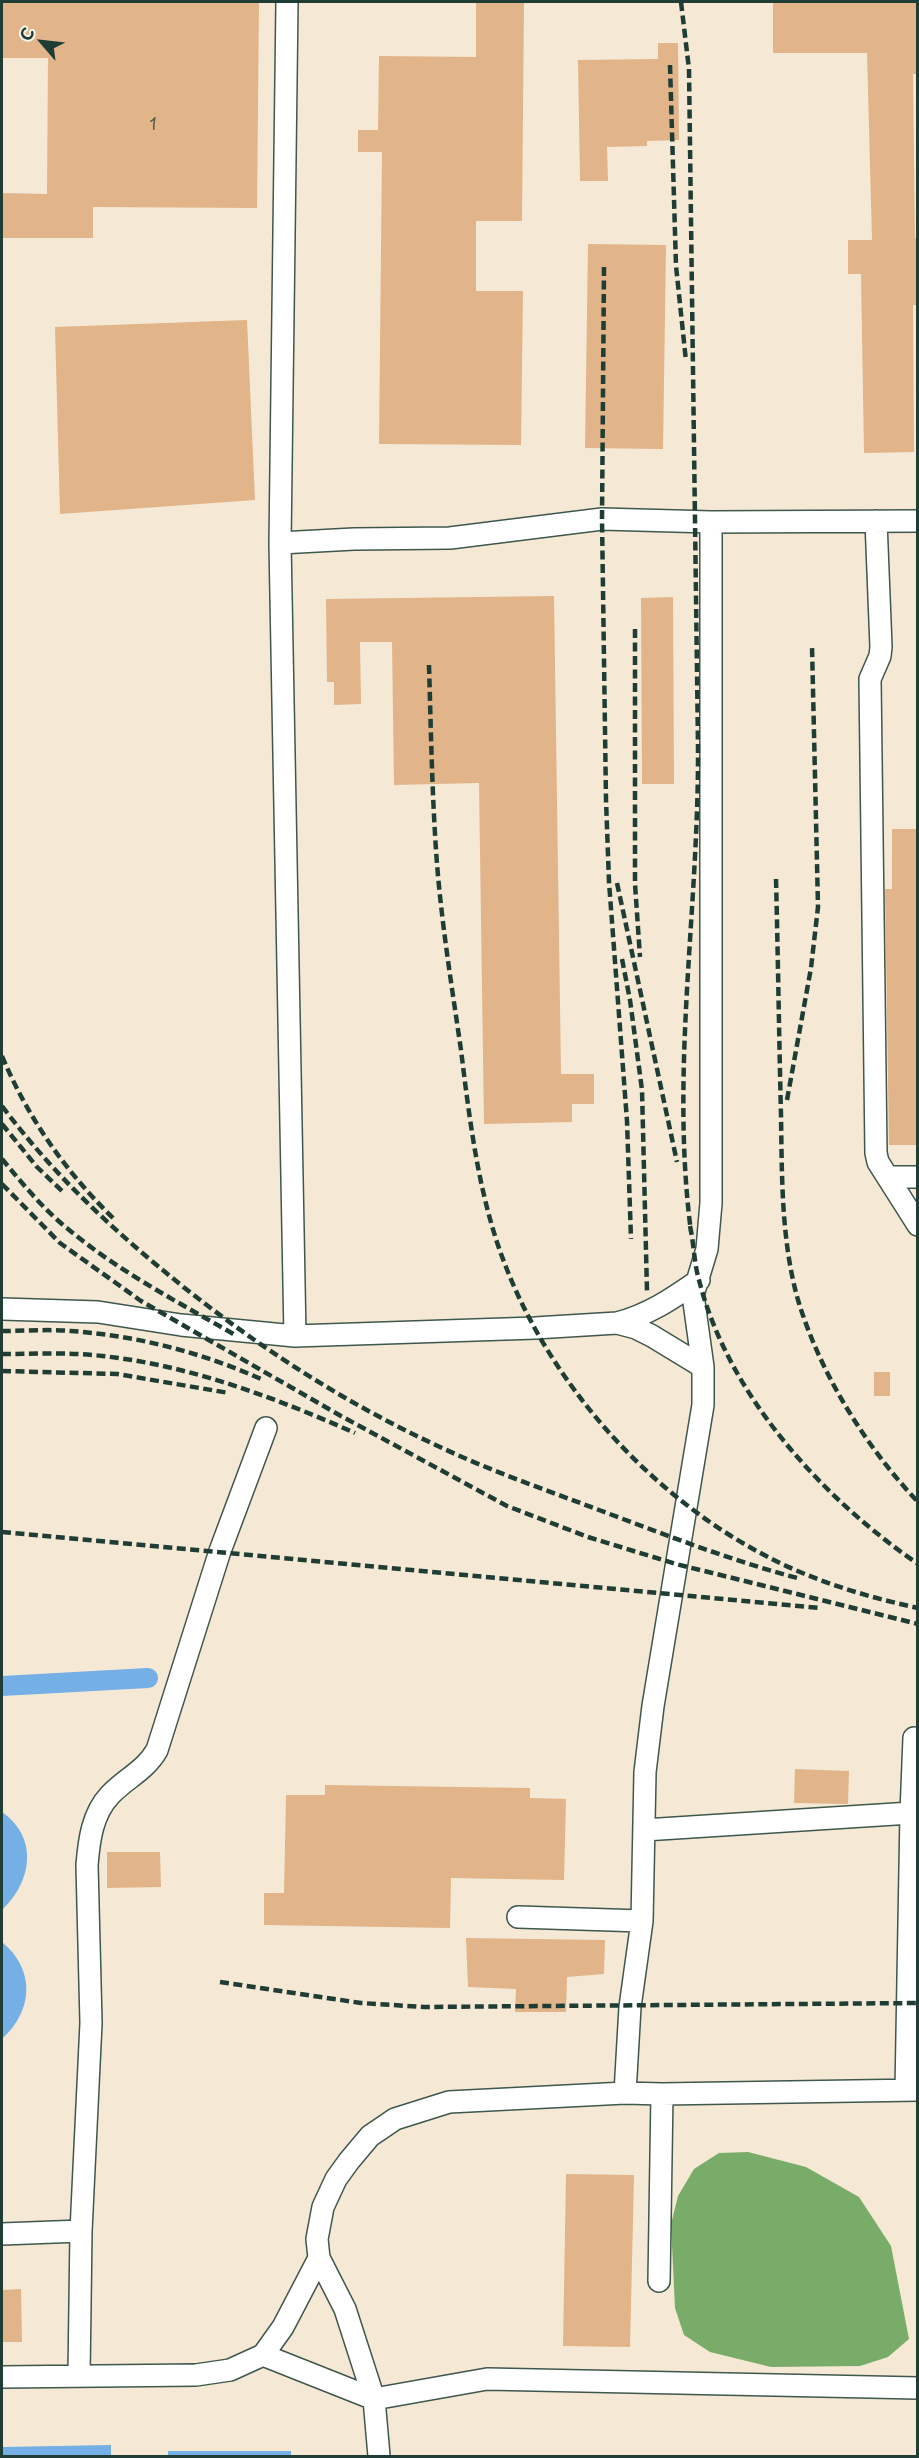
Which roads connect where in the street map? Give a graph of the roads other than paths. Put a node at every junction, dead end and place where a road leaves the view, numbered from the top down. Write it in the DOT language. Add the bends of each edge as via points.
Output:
graph roads {
  1 [pos="287,2"];
  2 [pos="876,521"];
  3 [pos="918,521"];
  4 [pos="711,522"];
  5 [pos="280,543"];
  6 [pos="890,1177"];
  7 [pos="918,1177"];
  8 [pos="918,1225"];
  9 [pos="699,1280"];
  10 [pos="2,1309"];
  11 [pos="617,1323"];
  12 [pos="295,1336"];
  13 [pos="703,1367"];
  14 [pos="266,1428"];
  15 [pos="918,1738"];
  16 [pos="911,1813"];
  17 [pos="644,1830"];
  18 [pos="518,1917"];
  19 [pos="642,1921"];
  20 [pos="912,2090"];
  21 [pos="626,2093"];
  22 [pos="662,2094"];
  23 [pos="81,2232"];
  24 [pos="2,2234"];
  25 [pos="319,2258"];
  26 [pos="659,2281"];
  27 [pos="263,2355"];
  28 [pos="79,2376"];
  29 [pos="2,2377"];
  30 [pos="918,2388"];
  31 [pos="374,2398"];
  32 [pos="379,2457"];
  1 -- 5 [label="lane"];
  2 -- 3 [label="lane"];
  2 -- 4 [label="lane"];
  2 -- 6 [label="lane" via="880,656 870,680 876,1153"];
  4 -- 5 [label="lane" via="602,519 450,538"];
  4 -- 9 [label="lane" via="711,1203"];
  5 -- 12 [label="lane"];
  6 -- 7 [label="lane"];
  6 -- 8 [label="lane"];
  9 -- 11 [label="lane" via="657,1308"];
  9 -- 13 [label="lane" via="693,1305"];
  10 -- 12 [label="lane" via="98,1312"];
  11 -- 12 [label="lane"];
  11 -- 13 [label="lane" via="652,1336"];
  13 -- 17 [label="lane" via="703,1405 653,1706 645,1772"];
  14 -- 23 [label="lane" via="220,1551 158,1750 143,1770 109,1796 92,1829 87,1865 91,2023"];
  15 -- 16 [label="lane" via="914,1738"];
  16 -- 17 [label="lane"];
  16 -- 20 [label="lane"];
  17 -- 19 [label="lane"];
  18 -- 19 [label="lane"];
  19 -- 21 [label="lane" via="630,2007"];
  20 -- 22 [label="lane"];
  21 -- 22 [label="lane"];
  21 -- 25 [label="lane" via="449,2102 395,2119 370,2136 336,2179 323,2207 317,2239"];
  22 -- 26 [label="lane"];
  23 -- 24 [label="lane"];
  23 -- 28 [label="lane"];
  25 -- 27 [label="lane" via="283,2327"];
  25 -- 31 [label="lane" via="345,2309"];
  27 -- 28 [label="lane" via="230,2370 196,2375"];
  27 -- 31 [label="lane"];
  28 -- 29 [label="lane"];
  30 -- 31 [label="lane" via="487,2379"];
  31 -- 32 [label="lane"];
}
